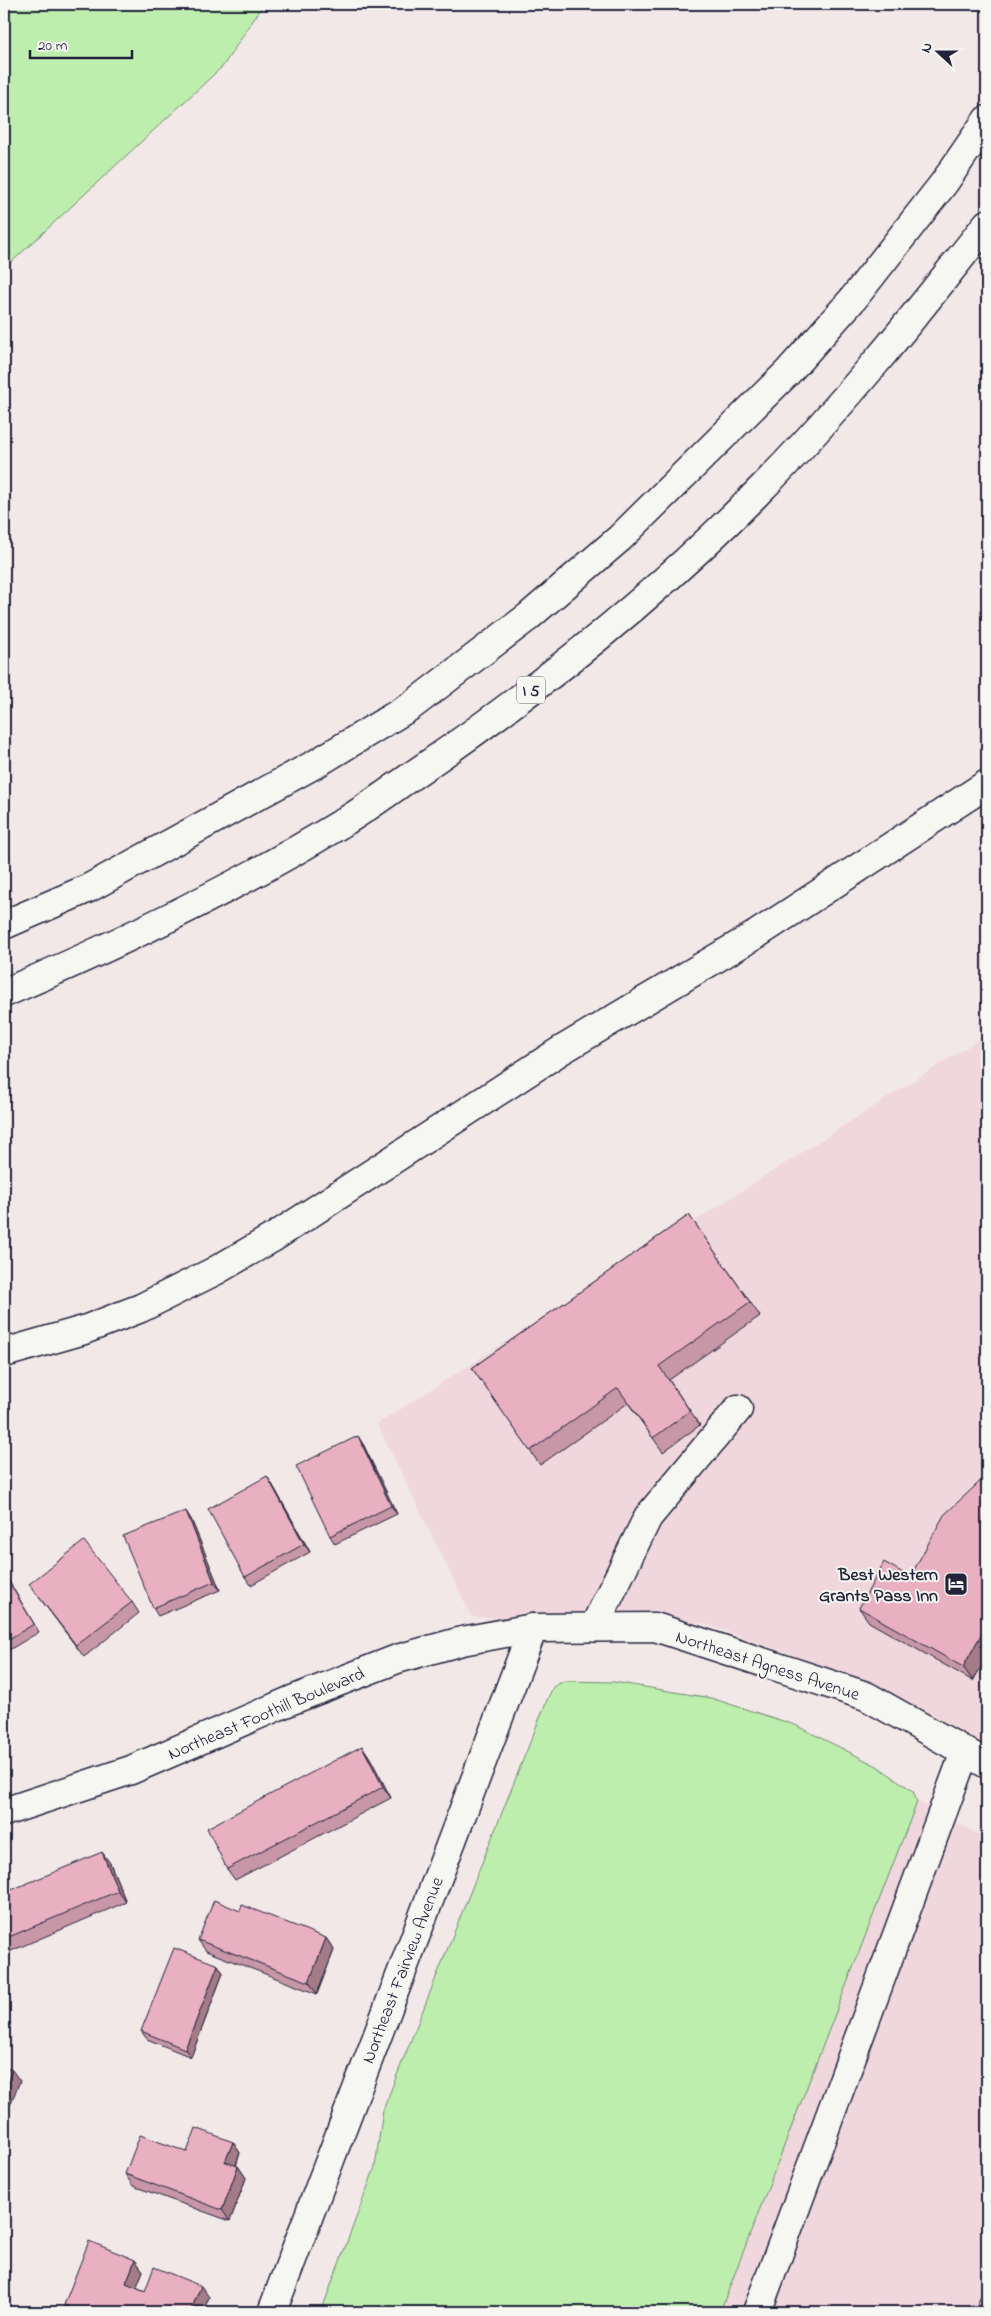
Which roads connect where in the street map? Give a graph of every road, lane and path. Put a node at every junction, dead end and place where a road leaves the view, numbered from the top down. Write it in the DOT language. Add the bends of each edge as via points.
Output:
graph roads {
  1 [pos="987,120"];
  2 [pos="987,224"];
  3 [pos="987,784"];
  4 [pos="4,925"];
  5 [pos="4,992"];
  6 [pos="4,1352"];
  7 [pos="738,1409"];
  8 [pos="533,1628"];
  9 [pos="594,1628"];
  10 [pos="976,1758"];
  11 [pos="4,1812"];
  12 [pos="272,2312"];
  13 [pos="757,2312"];
  1 -- 4 [label="main road" via="944,183 853,299 788,372 620,538 528,617 411,706 317,763 89,888"];
  2 -- 5 [label="main road, I 5" via="828,419 689,558 586,648 480,728 340,824 199,904"];
  3 -- 6 [label="main road" via="757,934 560,1051 266,1242 141,1308 84,1330"];
  7 -- 9 [label="main road" via="648,1517"];
  8 -- 9 [label="main road, Northeast Agness Avenue"];
  8 -- 11 [label="main road, Northeast Foothill Boulevard" via="462,1641 397,1659 292,1700 131,1770"];
  8 -- 12 [label="main road, Northeast Fairview Avenue"];
  9 -- 10 [label="main road, Northeast Agness Avenue" via="655,1627 866,1696"];
  10 -- 13 [label="main road"];
}
